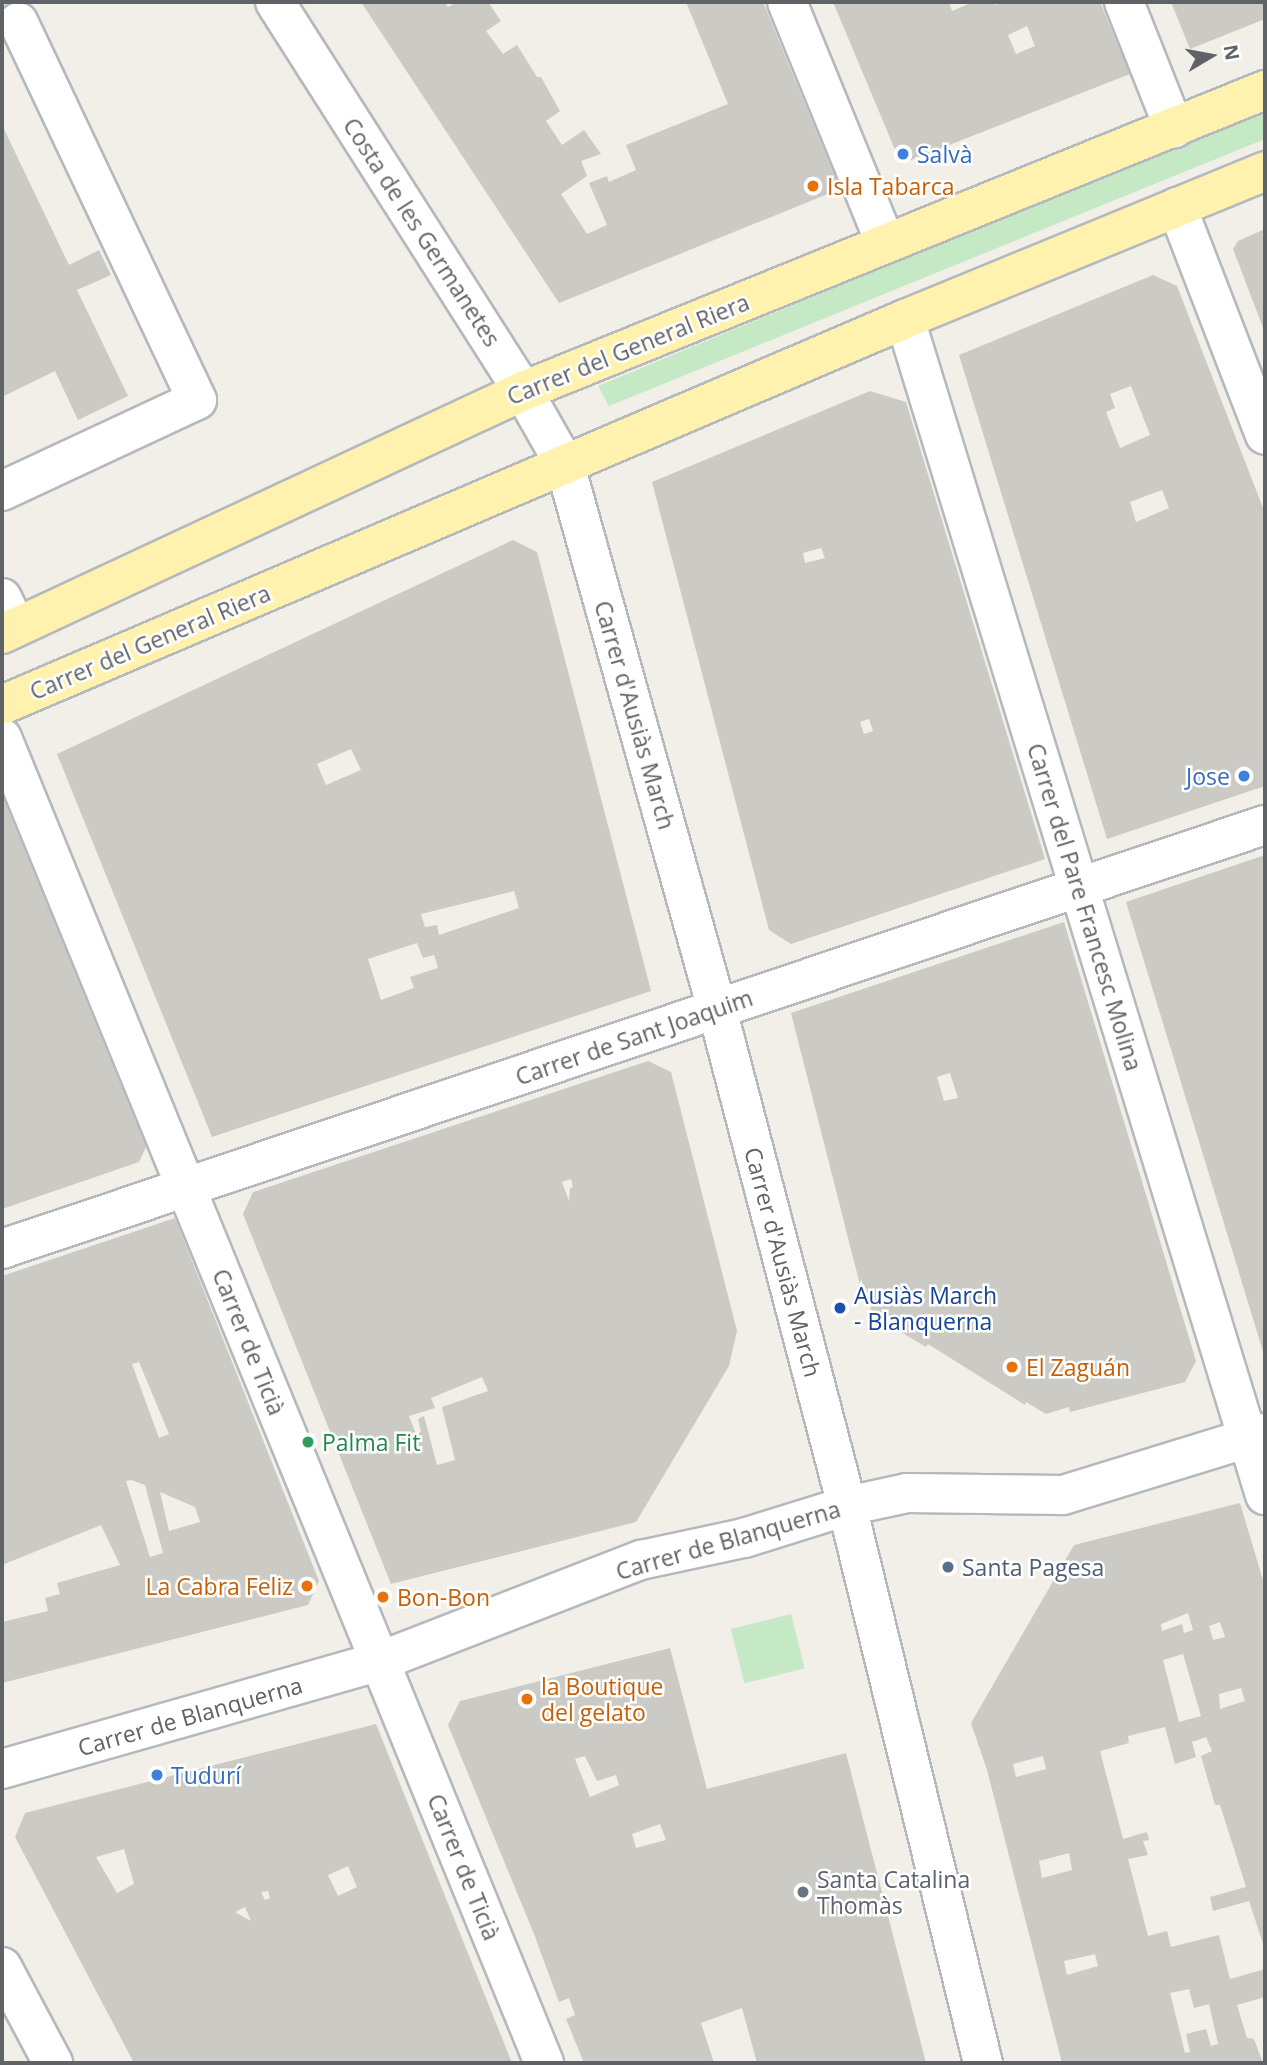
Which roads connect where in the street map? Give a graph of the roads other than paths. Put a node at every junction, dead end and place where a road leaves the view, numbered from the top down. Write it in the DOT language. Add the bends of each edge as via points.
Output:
graph roads {
  1 [pos="275,2"];
  2 [pos="787,2"];
  3 [pos="1124,2"];
  4 [pos="18,22"];
  5 [pos="1265,90"];
  6 [pos="1174,128"];
  7 [pos="1265,171"];
  8 [pos="1177,207"];
  9 [pos="886,244"];
  10 [pos="905,319"];
  11 [pos="523,391"];
  12 [pos="1265,435"];
  13 [pos="565,465"];
  14 [pos="2,491"];
  15 [pos="6,620"];
  16 [pos="2,705"];
  17 [pos="2,738"];
  18 [pos="1265,825"];
  19 [pos="1079,888"];
  20 [pos="717,1009"];
  21 [pos="185,1187"];
  22 [pos="2,1249"];
  23 [pos="1256,1436"];
  24 [pos="1265,1495"];
  25 [pos="847,1506"];
  26 [pos="380,1661"];
  27 [pos="2,1769"];
  28 [pos="2,1967"];
  29 [pos="52,2063"];
  30 [pos="544,2063"];
  31 [pos="983,2063"];
  1 -- 11 [label="street, Costa de les Germanetes"];
  2 -- 9 [label="street"];
  3 -- 6 [label="street"];
  4 -- 14 [label="street" via="197,400"];
  5 -- 6 [label="main road, Carrer del General Riera"];
  6 -- 9 [label="main road, Carrer del General Riera"];
  7 -- 8 [label="main road, Carrer del General Riera"];
  8 -- 10 [label="main road, Carrer del General Riera"];
  8 -- 12 [label="street"];
  9 -- 11 [label="main road, Carrer del General Riera"];
  10 -- 13 [label="main road, Carrer del General Riera"];
  10 -- 19 [label="street, Carrer del Pare Francesc Molina"];
  11 -- 13 [label="street, Costa de les Germanetes"];
  11 -- 15 [label="main road, Carrer del General Riera"];
  13 -- 16 [label="main road, Carrer del General Riera"];
  13 -- 20 [label="street, Carrer d'Ausiàs March"];
  17 -- 21 [label="street, Carrer de Ticià"];
  18 -- 19 [label="street, Carrer de Sant Joaquim"];
  19 -- 20 [label="street, Carrer de Sant Joaquim"];
  19 -- 23 [label="street, Carrer del Pare Francesc Molina"];
  20 -- 21 [label="street, Carrer de Sant Joaquim"];
  20 -- 25 [label="street, Carrer d'Ausiàs March"];
  21 -- 22 [label="street, Carrer de Sant Joaquim"];
  21 -- 26 [label="street, Carrer de Ticià"];
  23 -- 24 [label="street, Carrer del Pare Francesc Molina"];
  23 -- 25 [label="street, Carrer de Blanquerna" via="1063,1494 907,1493"];
  25 -- 26 [label="street, Carrer de Blanquerna" via="744,1538 641,1560"];
  25 -- 31 [label="street, Carrer d'Ausiàs March"];
  26 -- 27 [label="street, Carrer de Blanquerna"];
  26 -- 30 [label="street, Carrer de Ticià"];
  28 -- 29 [label="street"];
}
